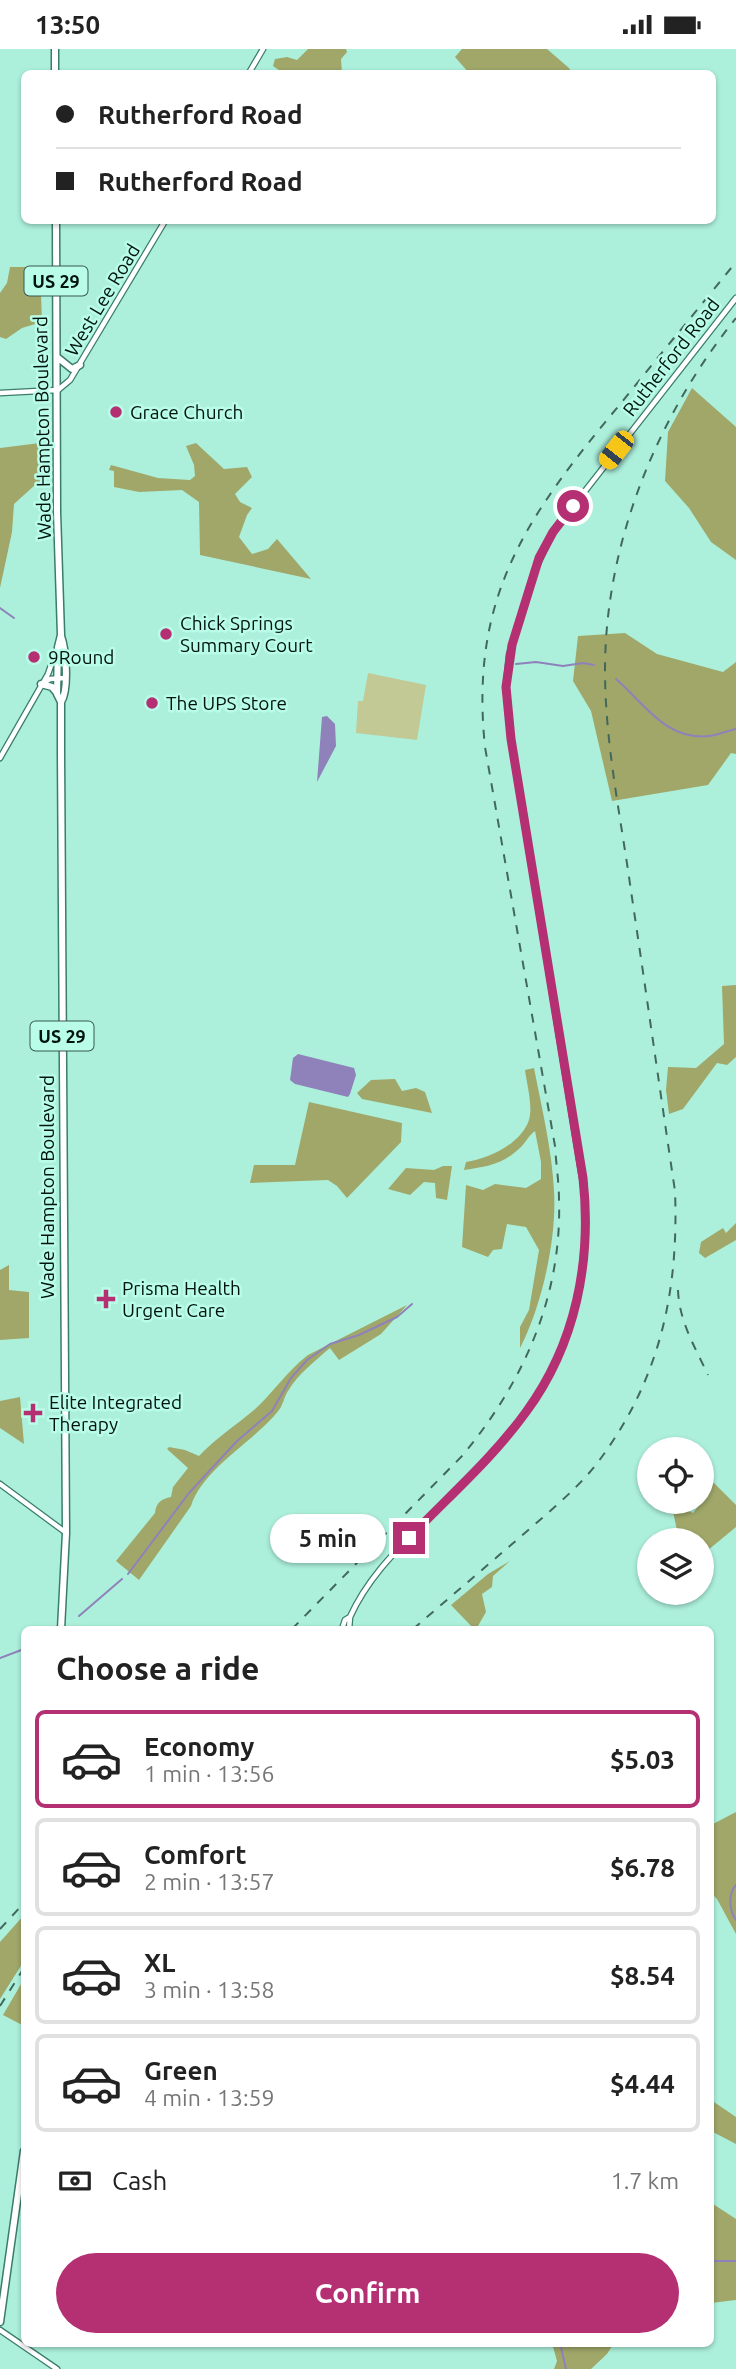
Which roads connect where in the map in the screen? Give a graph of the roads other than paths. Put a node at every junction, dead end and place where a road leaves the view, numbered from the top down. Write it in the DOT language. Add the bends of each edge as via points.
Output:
graph roads {
  1 [pos="55,49"];
  2 [pos="263,49"];
  3 [pos="55,70"];
  4 [pos="251,70"];
  5 [pos="55,224"];
  6 [pos="163,224"];
  7 [pos="736,298"];
  8 [pos="57,357"];
  9 [pos="80,365"];
  10 [pos="58,390"];
  11 [pos="0,393"];
  12 [pos="61,635"];
  13 [pos="58,647"];
  14 [pos="61,678"];
  15 [pos="41,684"];
  16 [pos="57,694"];
  17 [pos="61,702"];
  18 [pos="0,758"];
  19 [pos="0,1484"];
  20 [pos="66,1533"];
  21 [pos="350,1617"];
  22 [pos="61,1626"];
  23 [pos="343,1626"];
  24 [pos="349,1626"];
  25 [pos="21,2172"];
  26 [pos="0,2322"];
  27 [pos="0,2330"];
  28 [pos="21,2344"];
  29 [pos="25,2347"];
  30 [pos="57,2369"];
  1 -- 3 [label="main road"];
  2 -- 4 [label="street"];
  5 -- 8 [label="main road, Wade Hampton Boulevard / US 29"];
  6 -- 9 [label="street, West Lee Road"];
  7 -- 21 [label="street, Rutherford Road" via="553,532 534,572 508,663 506,703 585,1196 585,1255 575,1311 557,1359 525,1414 384,1563"];
  8 -- 9 [label="main road" via="69,368"];
  8 -- 10 [label="main road, Wade Hampton Boulevard / US 29"];
  9 -- 10 [label="street, West Lee Road"];
  10 -- 11 [label="street"];
  10 -- 12 [label="main road, Wade Hampton Boulevard / US 29"];
  12 -- 13 [label="main road, Wade Hampton Boulevard / US 29"];
  12 -- 14 [label="main road, Wade Hampton Boulevard / US 29" via="65,647"];
  13 -- 14 [label="main road, Wade Hampton Boulevard / US 29"];
  13 -- 15 [label="street"];
  14 -- 15 [label="street"];
  14 -- 16 [label="main road, Wade Hampton Boulevard / US 29"];
  14 -- 17 [label="main road, Wade Hampton Boulevard / US 29"];
  15 -- 16 [label="main road"];
  15 -- 18 [label="street"];
  16 -- 17 [label="main road, Wade Hampton Boulevard / US 29"];
  17 -- 20 [label="main road, Wade Hampton Boulevard / US 29"];
  19 -- 20 [label="street"];
  20 -- 22 [label="main road, Wade Hampton Boulevard / US 29"];
  21 -- 23 [label="street, Rutherford Road"];
  21 -- 24 [label="street, Rutherford Road"];
  25 -- 26 [label="main road"];
  27 -- 28 [label="street"];
  29 -- 30 [label="street"];
}
